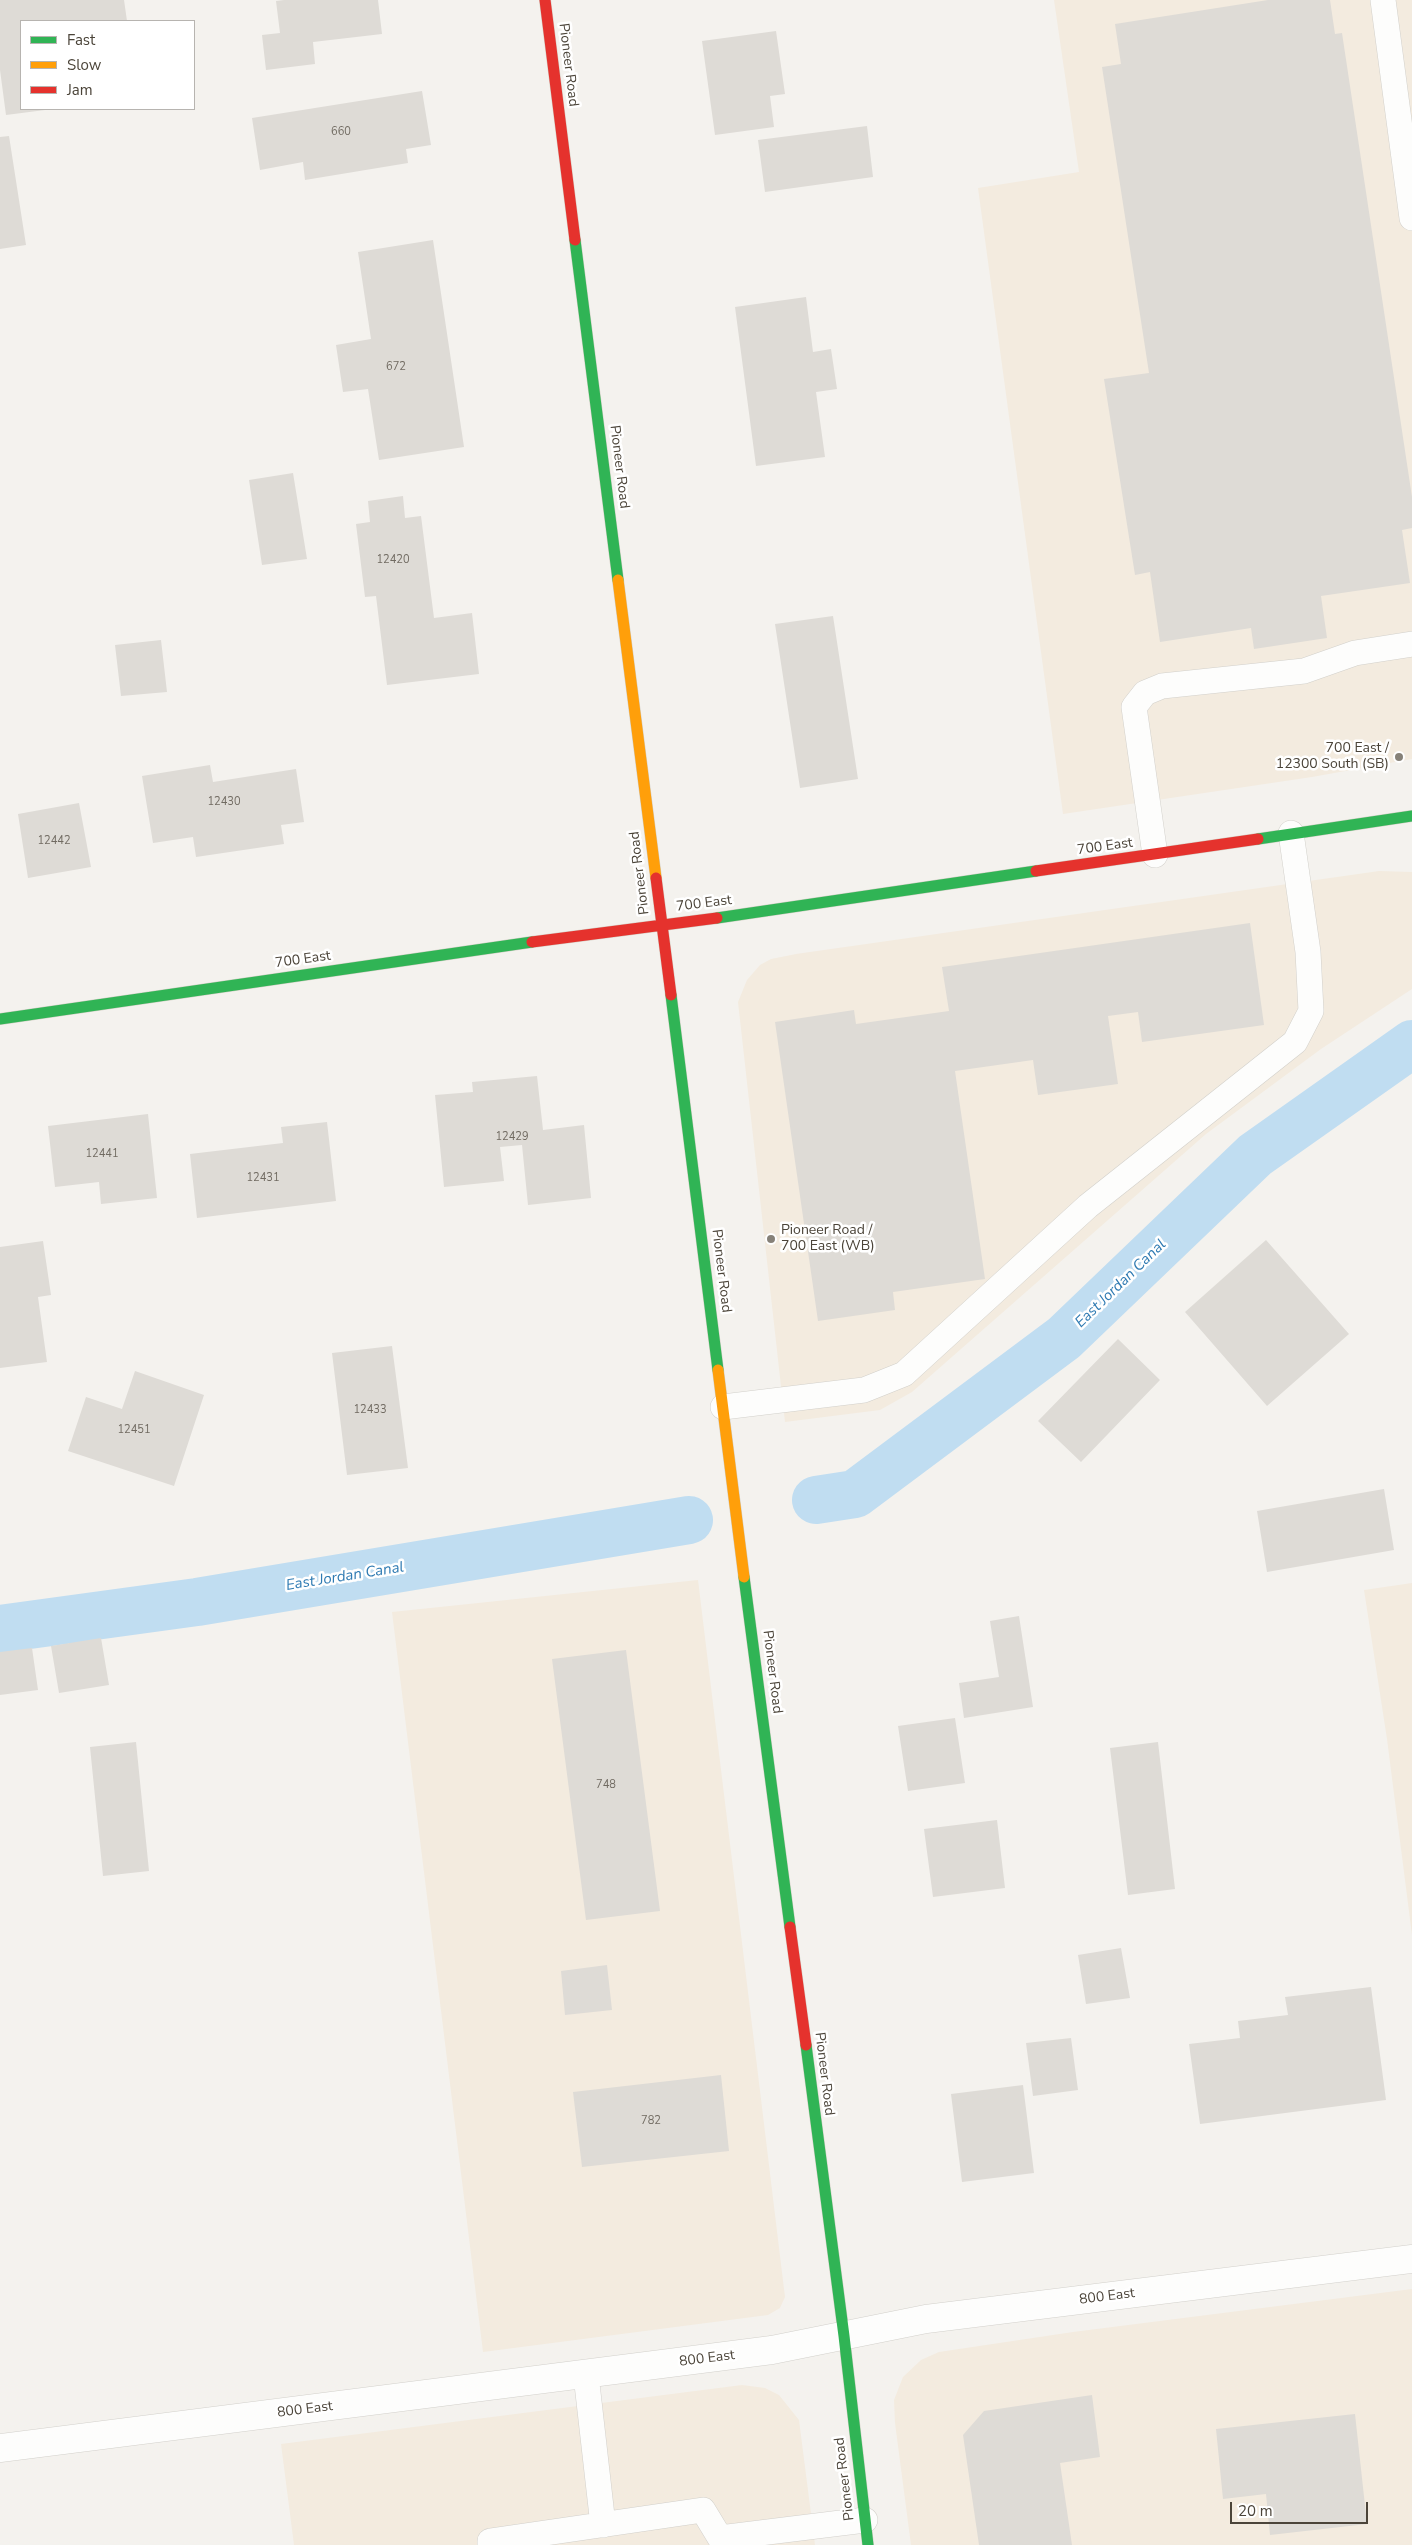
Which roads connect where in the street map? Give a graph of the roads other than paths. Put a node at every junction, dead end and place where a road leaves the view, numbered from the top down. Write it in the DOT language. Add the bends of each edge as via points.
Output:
graph roads {
  1 [pos="545,0"];
  2 [pos="1383,0"];
  3 [pos="1403,86"];
  4 [pos="1412,218"];
  5 [pos="1412,644"];
  6 [pos="1412,816"];
  7 [pos="1291,833"];
  8 [pos="1155,855"];
  9 [pos="662,925"];
  10 [pos="0,1019"];
  11 [pos="723,1407"];
  12 [pos="1412,2259"];
  13 [pos="844,2336"];
  14 [pos="586,2375"];
  15 [pos="0,2448"];
  16 [pos="865,2520"];
  17 [pos="603,2525"];
  18 [pos="490,2545"];
  19 [pos="868,2545"];
  1 -- 9 [label="street, Pioneer Road"];
  2 -- 3 [label="lane"];
  3 -- 4 [label="lane"];
  5 -- 8 [label="lane" via="1355,653 1304,671 1162,686 1145,693 1134,707"];
  6 -- 7 [label="street, 700 East"];
  7 -- 8 [label="street, 700 East"];
  7 -- 11 [label="lane" via="1308,952 1311,1011 1295,1042 1088,1206 904,1374 864,1390"];
  8 -- 9 [label="street, 700 East"];
  9 -- 10 [label="street, 700 East"];
  9 -- 11 [label="street, Pioneer Road"];
  11 -- 13 [label="street, Pioneer Road"];
  12 -- 13 [label="street, 800 East" via="926,2319"];
  13 -- 14 [label="street, 800 East" via="772,2350"];
  13 -- 16 [label="street, Pioneer Road"];
  14 -- 15 [label="street, 800 East"];
  14 -- 17 [label="lane"];
  16 -- 17 [label="lane" via="720,2538 703,2510"];
  16 -- 19 [label="street, Pioneer Road"];
  17 -- 18 [label="lane" via="490,2540"];
}
